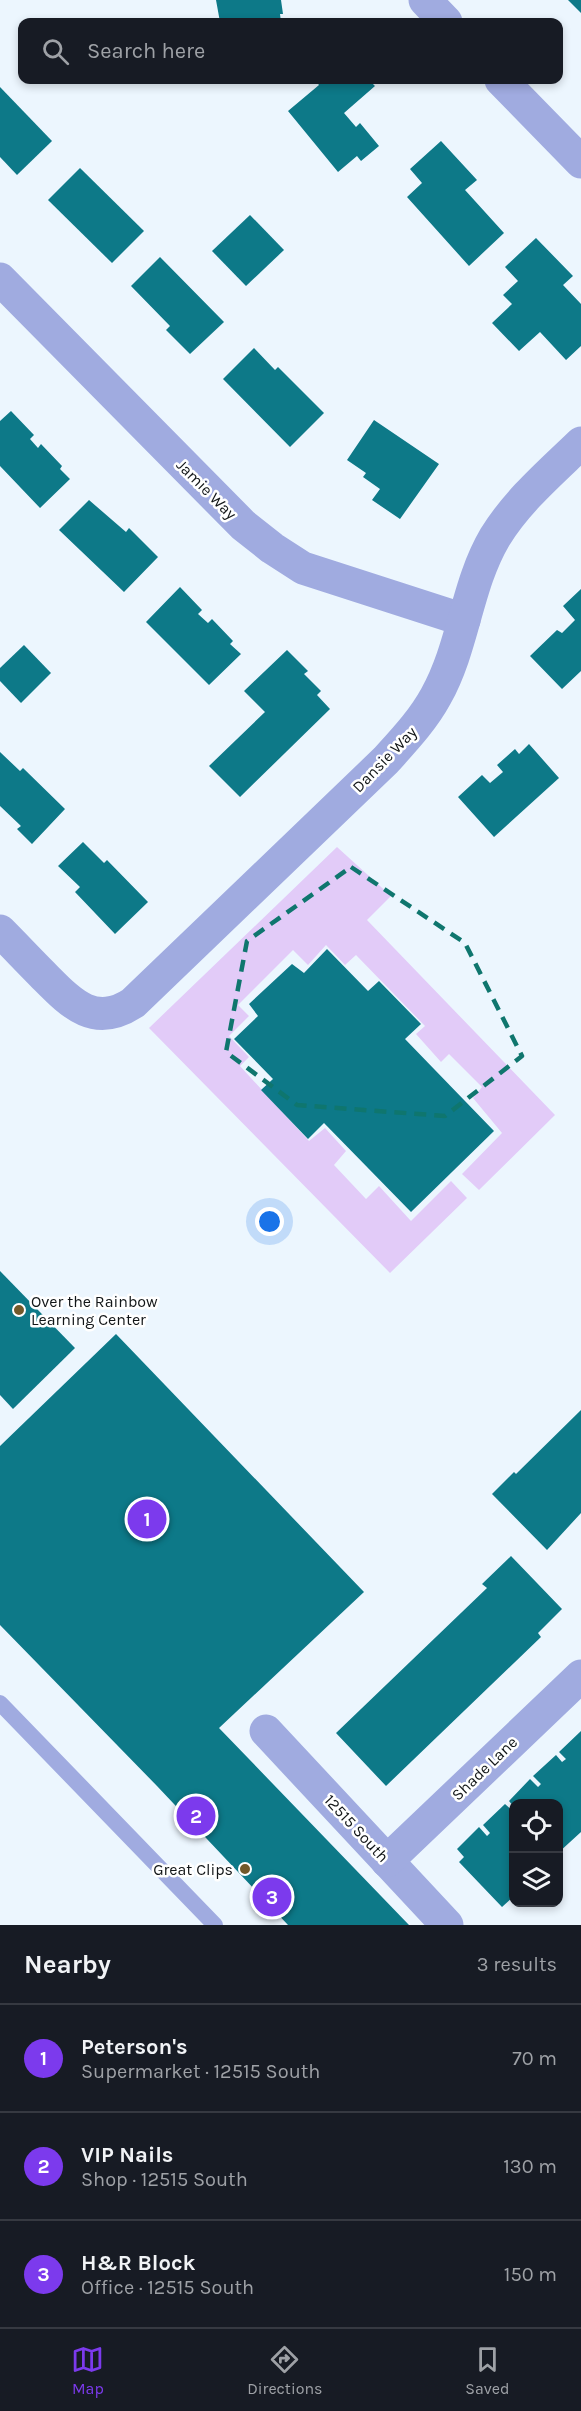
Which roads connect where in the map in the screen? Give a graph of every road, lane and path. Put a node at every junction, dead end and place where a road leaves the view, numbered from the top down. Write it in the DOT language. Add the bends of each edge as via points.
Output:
graph roads {
  1 [pos="424,0"];
  2 [pos="442,18"];
  3 [pos="505,84"];
  4 [pos="581,162"];
  5 [pos="0,279"];
  6 [pos="581,443"];
  7 [pos="464,620"];
  8 [pos="0,931"];
  9 [pos="581,1676"];
  10 [pos="0,1702"];
  11 [pos="266,1731"];
  12 [pos="387,1861"];
  13 [pos="215,1925"];
  14 [pos="447,1925"];
  1 -- 2 [label="street"];
  3 -- 4 [label="street"];
  5 -- 7 [label="street, Jamie Way" via="243,525 272,548 303,568"];
  6 -- 7 [label="street, Dansie Way" via="516,508 495,537 479,569"];
  7 -- 8 [label="street, Dansie Way" via="437,695 418,724 386,760 133,1003 107,1014 90,1012 70,1002"];
  9 -- 12 [label="street, Shade Lane"];
  10 -- 13 [label="lane"];
  11 -- 12 [label="street, 12515 South"];
  12 -- 14 [label="street, 12515 South"];
}
